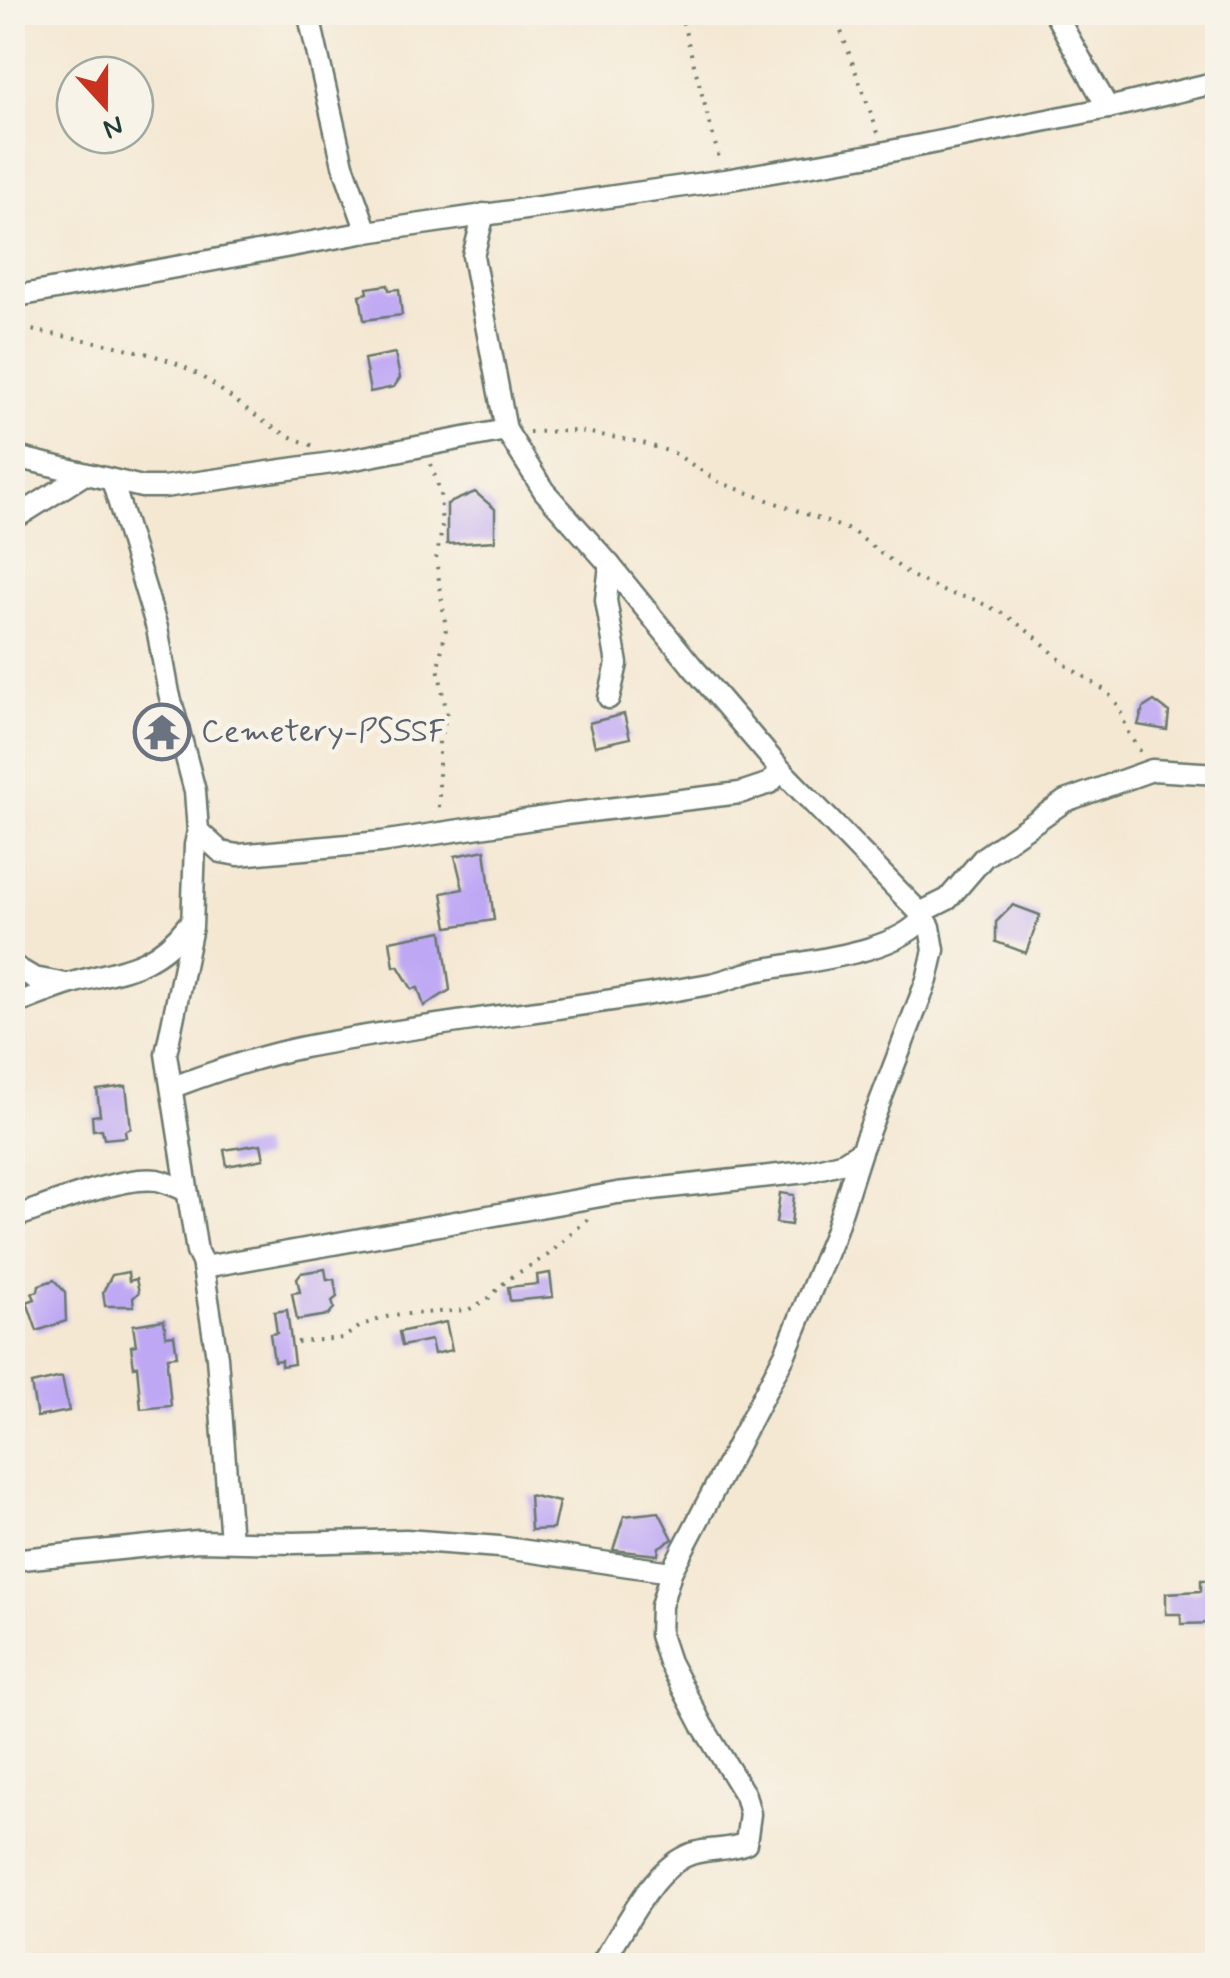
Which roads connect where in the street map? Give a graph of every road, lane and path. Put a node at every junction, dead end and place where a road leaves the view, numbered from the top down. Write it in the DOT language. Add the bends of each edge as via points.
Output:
graph roads {
  1 [pos="308,12"];
  2 [pos="680,12"];
  3 [pos="834,12"];
  4 [pos="1054,12"];
  5 [pos="1218,82"];
  6 [pos="1108,108"];
  7 [pos="885,152"];
  8 [pos="725,180"];
  9 [pos="484,214"];
  10 [pos="367,232"];
  11 [pos="12,296"];
  12 [pos="12,326"];
  13 [pos="508,435"];
  14 [pos="424,445"];
  15 [pos="12,456"];
  16 [pos="339,462"];
  17 [pos="85,474"];
  18 [pos="112,480"];
  19 [pos="12,520"];
  20 [pos="610,565"];
  21 [pos="609,698"];
  22 [pos="782,770"];
  23 [pos="1152,770"];
  24 [pos="1218,774"];
  25 [pos="198,831"];
  26 [pos="442,832"];
  27 [pos="922,915"];
  28 [pos="193,920"];
  29 [pos="12,965"];
  30 [pos="69,984"];
  31 [pos="12,1006"];
  32 [pos="173,1087"];
  33 [pos="861,1151"];
  34 [pos="187,1191"];
  35 [pos="617,1193"];
  36 [pos="12,1218"];
  37 [pos="202,1261"];
  38 [pos="297,1342"];
  39 [pos="232,1541"];
  40 [pos="12,1560"];
  41 [pos="671,1572"];
  42 [pos="600,1966"];
  1 -- 10 [label="street" via="343,165"];
  2 -- 8 [label="path"];
  3 -- 7 [label="path"];
  4 -- 6 [label="street"];
  5 -- 6 [label="street"];
  6 -- 7 [label="street"];
  7 -- 8 [label="street"];
  8 -- 9 [label="street"];
  9 -- 10 [label="street"];
  9 -- 13 [label="street" via="472,256"];
  10 -- 11 [label="street"];
  12 -- 16 [label="path" via="173,362"];
  13 -- 14 [label="street"];
  13 -- 20 [label="street" via="544,490"];
  13 -- 23 [label="path" via="578,431 640,442 674,453 719,482 852,531 910,575 1006,615 1106,691"];
  14 -- 16 [label="street"];
  14 -- 26 [label="path" via="440,492 442,530 436,560 446,628 438,667 448,716 439,741"];
  15 -- 17 [label="street"];
  16 -- 18 [label="street" via="164,487"];
  17 -- 18 [label="street"];
  17 -- 19 [label="street"];
  18 -- 25 [label="street" via="157,628"];
  20 -- 21 [label="street" via="606,600 617,664"];
  20 -- 22 [label="street"];
  22 -- 26 [label="street" via="770,784 740,792"];
  22 -- 27 [label="street"];
  23 -- 24 [label="street"];
  23 -- 27 [label="street" via="1065,801 984,857 948,899"];
  25 -- 26 [label="street" via="222,852 238,855"];
  25 -- 28 [label="street"];
  27 -- 32 [label="street" via="909,932 808,964 303,1048"];
  27 -- 33 [label="street" via="934,950 927,980"];
  28 -- 30 [label="street" via="149,961"];
  28 -- 32 [label="street" via="166,1054"];
  29 -- 30 [label="street" via="34,978"];
  30 -- 31 [label="street"];
  32 -- 34 [label="street"];
  33 -- 35 [label="street" via="806,1172"];
  33 -- 41 [label="street" via="785,1354"];
  34 -- 36 [label="street" via="143,1180"];
  34 -- 37 [label="street"];
  35 -- 37 [label="street" via="210,1266"];
  35 -- 38 [label="path" via="548,1255 468,1310 392,1315 343,1338"];
  37 -- 39 [label="street"];
  39 -- 40 [label="street"];
  39 -- 41 [label="street" via="406,1540"];
  41 -- 42 [label="street" via="659,1623 663,1646 744,1794 750,1828 746,1843 733,1849 692,1852 667,1866"];
}
